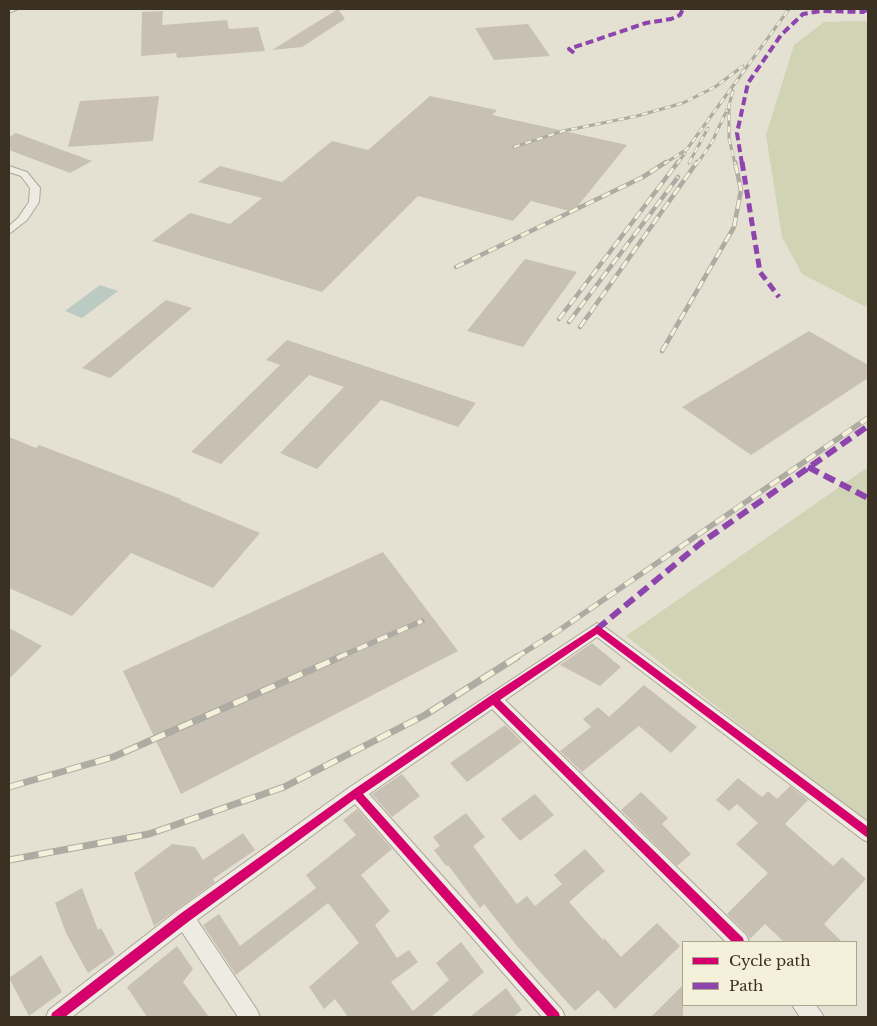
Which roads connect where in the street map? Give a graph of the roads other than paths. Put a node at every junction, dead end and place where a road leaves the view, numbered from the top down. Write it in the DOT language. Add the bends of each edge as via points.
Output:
graph roads {
  1 [pos="14,9"];
  2 [pos="9,11"];
  3 [pos="9,169"];
  4 [pos="9,231"];
  5 [pos="493,700"];
  6 [pos="356,794"];
  7 [pos="868,833"];
  8 [pos="184,918"];
  9 [pos="737,941"];
  10 [pos="803,1006"];
  11 [pos="56,1017"];
  12 [pos="250,1017"];
  13 [pos="555,1017"];
  14 [pos="814,1017"];
  1 -- 2 [label="street"];
  3 -- 4 [label="street" via="24,174 35,188 34,202 22,220"];
  5 -- 6 [label="street"];
  5 -- 7 [label="street" via="597,629"];
  5 -- 9 [label="street"];
  6 -- 8 [label="street"];
  6 -- 13 [label="street"];
  8 -- 11 [label="street"];
  8 -- 12 [label="street"];
  10 -- 14 [label="street"];
}
